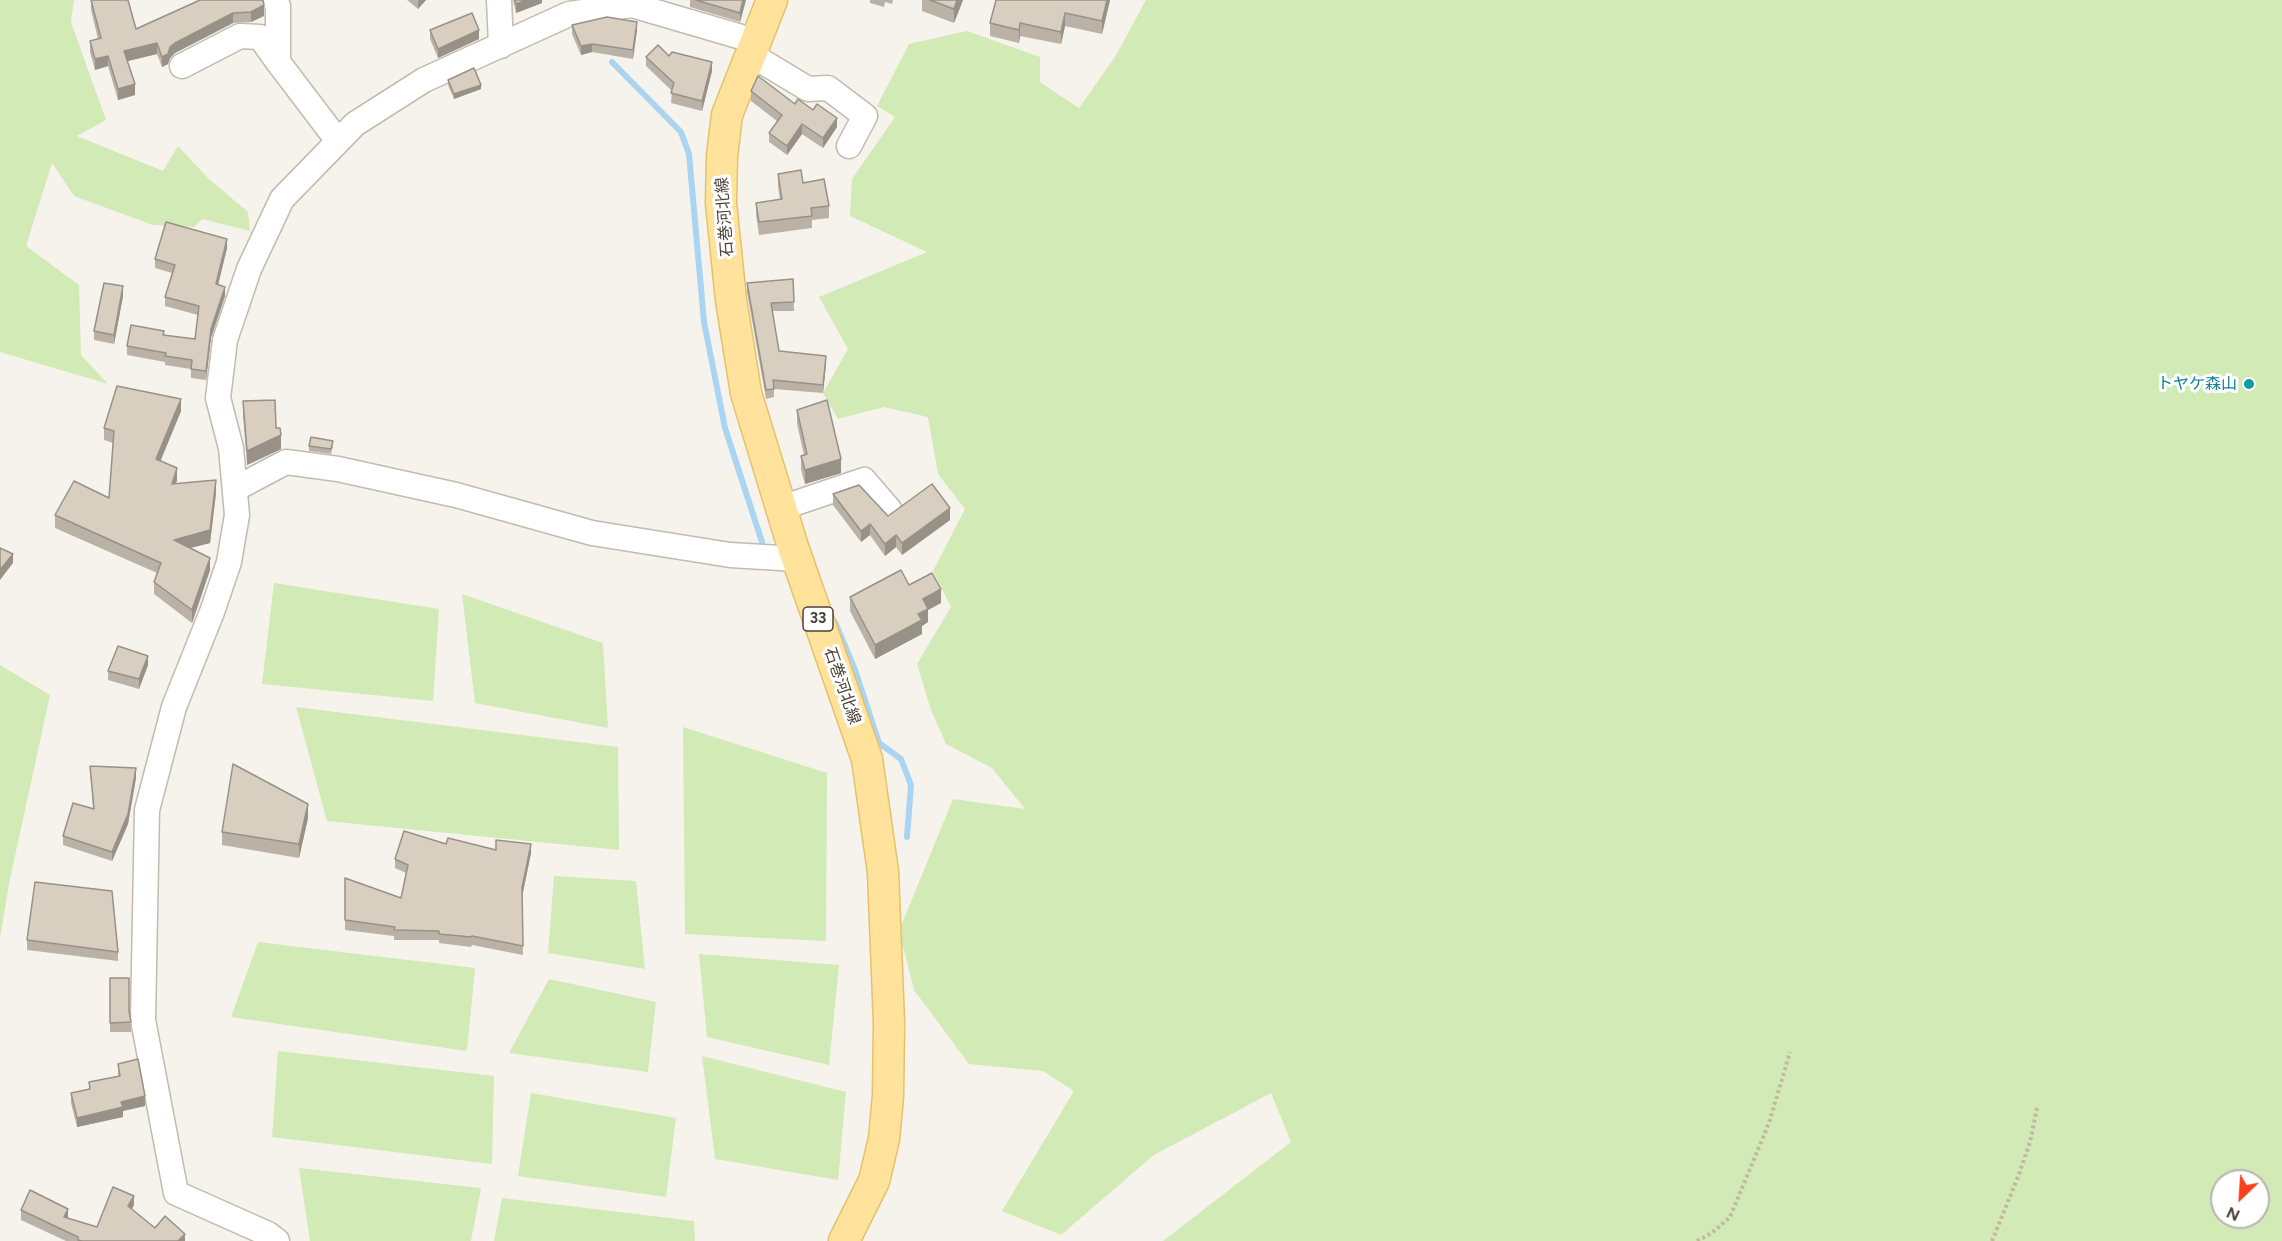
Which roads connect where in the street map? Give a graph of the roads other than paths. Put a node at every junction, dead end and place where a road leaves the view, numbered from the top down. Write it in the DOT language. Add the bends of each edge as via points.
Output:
graph roads {
  1 [pos="275,0"];
  2 [pos="499,0"];
  3 [pos="772,0"];
  4 [pos="501,46"];
  5 [pos="752,47"];
  6 [pos="278,62"];
  7 [pos="182,66"];
  8 [pos="338,141"];
  9 [pos="849,146"];
  10 [pos="235,489"];
  11 [pos="781,508"];
  12 [pos="890,509"];
  13 [pos="797,559"];
  14 [pos="277,1241"];
  15 [pos="844,1241"];
  1 -- 6 [label="street"];
  2 -- 4 [label="street"];
  3 -- 5 [label="main road, 石巻河北線 / 33"];
  4 -- 5 [label="street" via="569,14 632,5"];
  4 -- 8 [label="street" via="424,80 355,124"];
  5 -- 9 [label="street" via="808,88 828,88 865,116"];
  5 -- 11 [label="main road, 石巻河北線 / 33" via="727,115 721,203 746,393"];
  6 -- 7 [label="street" via="260,37 240,36"];
  6 -- 8 [label="street"];
  8 -- 10 [label="street" via="282,199 249,268 225,340 218,398 231,448"];
  10 -- 13 [label="street" via="286,462 338,469 456,495 592,533 730,555"];
  10 -- 14 [label="street" via="237,515 229,562 174,707 147,810 143,1020 176,1193"];
  11 -- 12 [label="street" via="864,480"];
  11 -- 13 [label="main road, 石巻河北線 / 33"];
  13 -- 15 [label="main road, 石巻河北線 / 33" via="867,759 883,872 889,1023 884,1140 874,1181"];
}
